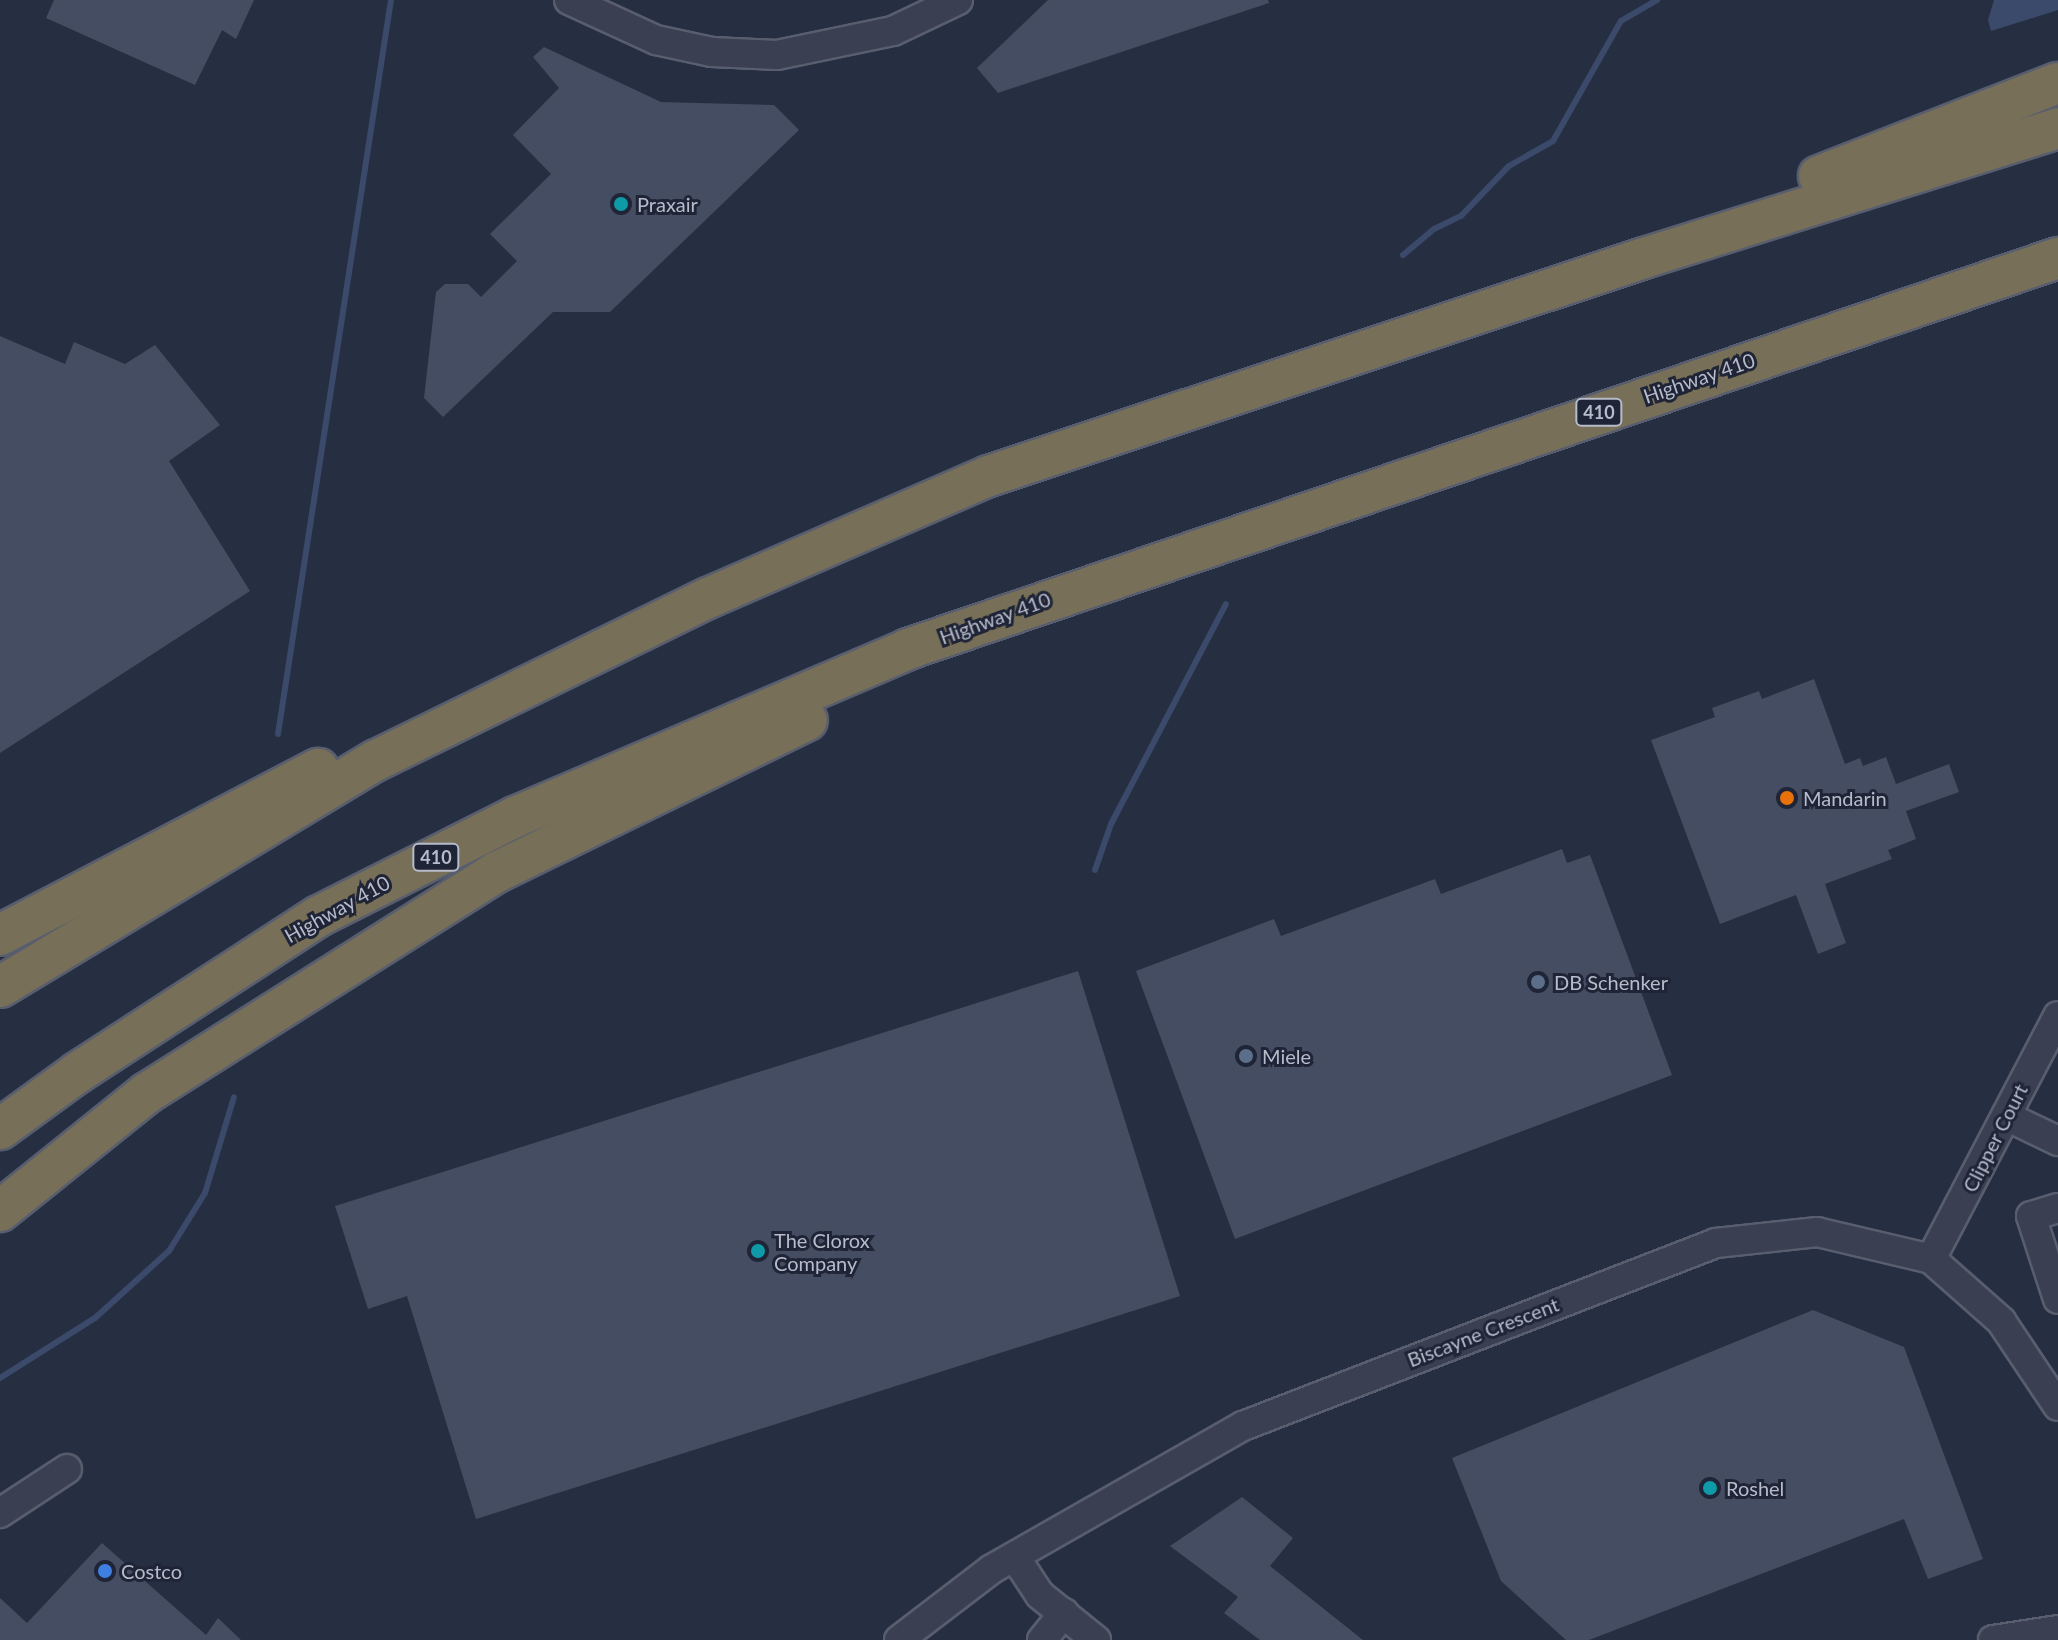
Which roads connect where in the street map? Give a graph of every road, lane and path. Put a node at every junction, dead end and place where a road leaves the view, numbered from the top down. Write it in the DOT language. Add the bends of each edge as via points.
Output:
graph roads {
  1 [pos="569,0"];
  2 [pos="958,0"];
  3 [pos="2058,83"];
  4 [pos="2058,128"];
  5 [pos="1644,258"];
  6 [pos="2058,258"];
  7 [pos="908,649"];
  8 [pos="377,760"];
  9 [pos="0,935"];
  10 [pos="0,987"];
  11 [pos="2058,1016"];
  12 [pos="2006,1116"];
  13 [pos="0,1129"];
  14 [pos="2058,1141"];
  15 [pos="2058,1208"];
  16 [pos="0,1211"];
  17 [pos="1931,1259"];
  18 [pos="2058,1299"];
  19 [pos="2058,1406"];
  20 [pos="67,1469"];
  21 [pos="0,1513"];
  22 [pos="1015,1557"];
  23 [pos="1064,1613"];
  24 [pos="2051,1634"];
  25 [pos="899,1640"];
  26 [pos="1042,1640"];
  27 [pos="1096,1640"];
  28 [pos="1993,1640"];
  1 -- 2 [label="street" via="656,40 712,52 777,55 893,31"];
  3 -- 5 [label="highway" via="1846,167 1699,217"];
  4 -- 5 [label="highway"];
  5 -- 8 [label="highway" via="989,476 708,598"];
  6 -- 7 [label="highway, Highway 410 / 410"];
  7 -- 13 [label="highway, Highway 410 / 410" via="515,817 319,916"];
  7 -- 16 [label="highway" via="858,694 484,880 147,1093"];
  8 -- 9 [label="highway" via="313,769"];
  8 -- 10 [label="highway"];
  11 -- 12 [label="street, Clipper Court"];
  12 -- 14 [label="street"];
  12 -- 17 [label="street, Clipper Court"];
  15 -- 18 [label="street" via="2031,1216"];
  17 -- 19 [label="street, Biscayne Crescent" via="2001,1321"];
  17 -- 22 [label="street, Biscayne Crescent" via="1817,1232 1716,1243 1243,1426"];
  20 -- 21 [label="street"];
  22 -- 23 [label="street" via="1040,1595"];
  22 -- 25 [label="street, Biscayne Crescent" via="952,1595"];
  23 -- 26 [label="street"];
  23 -- 27 [label="street"];
  24 -- 28 [label="street"];
}
